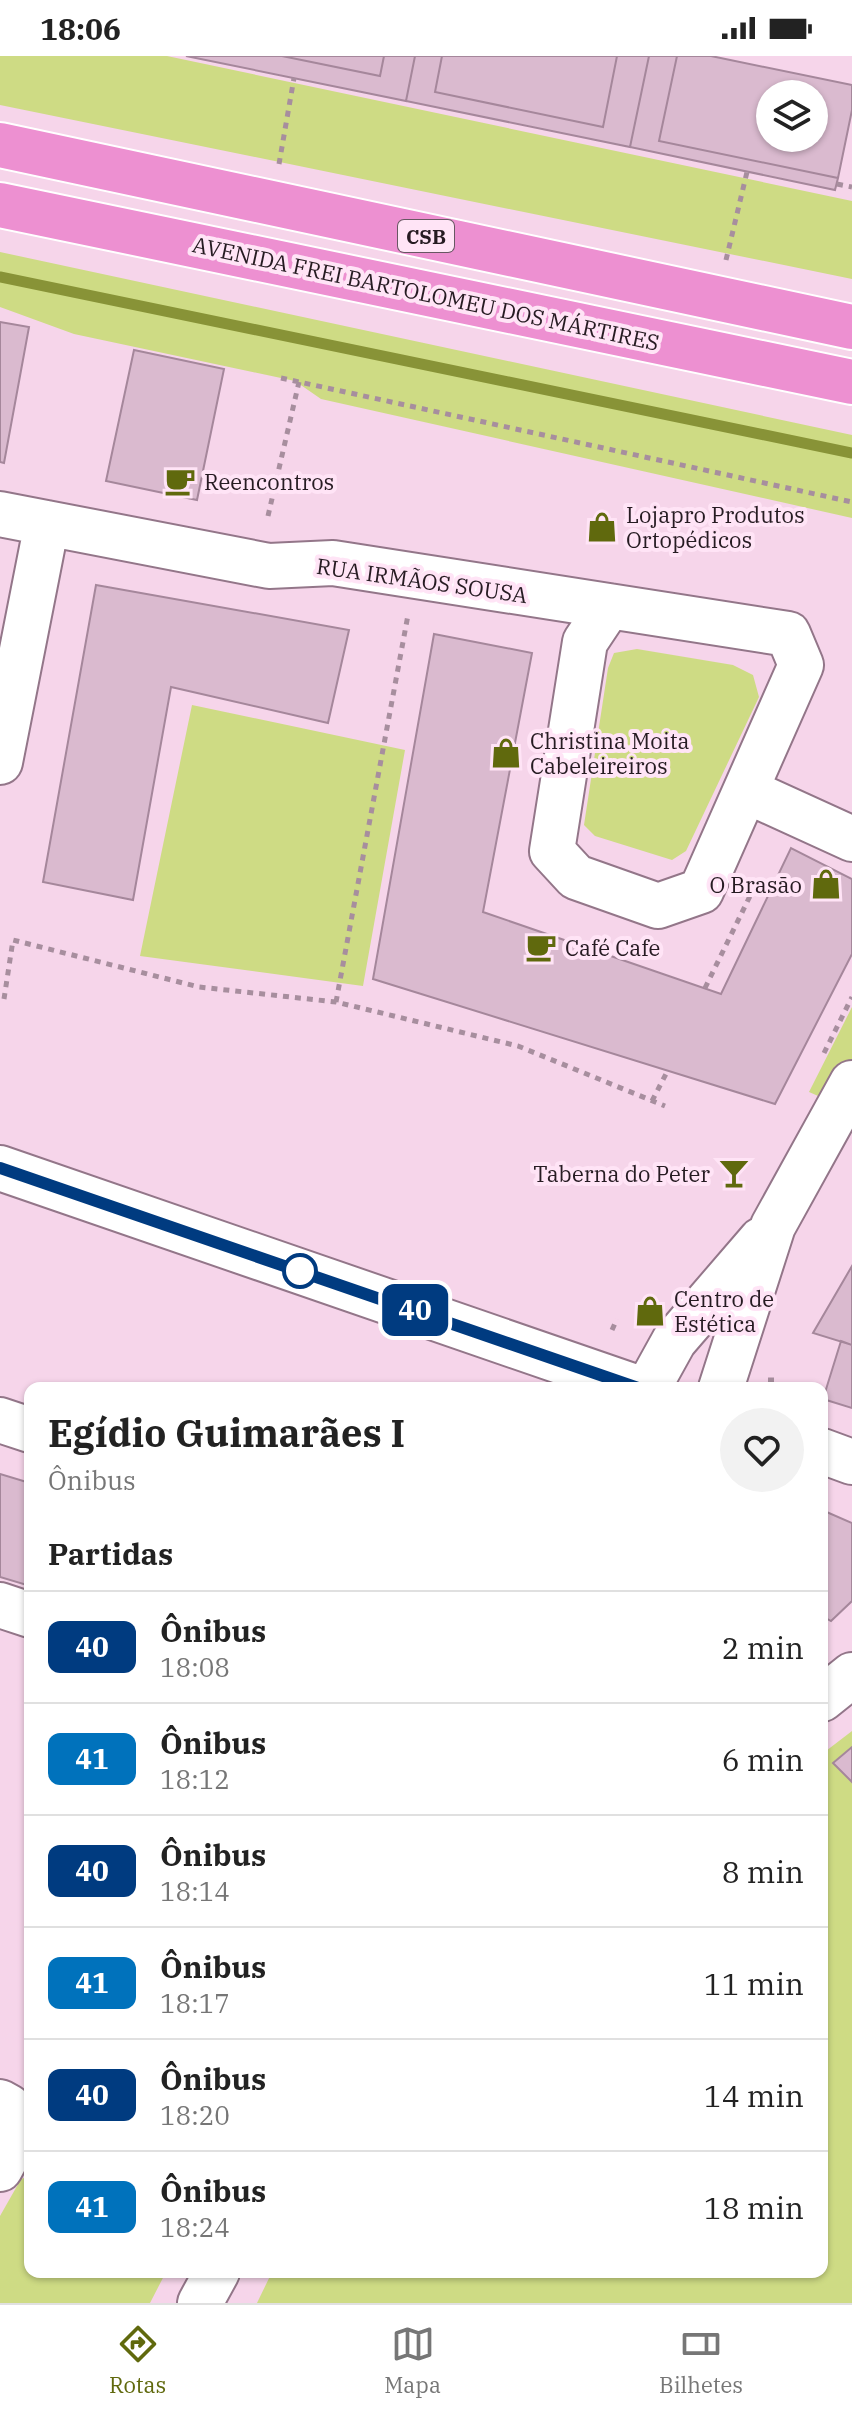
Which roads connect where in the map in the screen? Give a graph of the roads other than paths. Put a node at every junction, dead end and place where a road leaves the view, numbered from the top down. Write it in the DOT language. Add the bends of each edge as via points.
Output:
graph roads {
  1 [pos="0,145"];
  2 [pos="0,205"];
  3 [pos="852,327"];
  4 [pos="852,382"];
  5 [pos="0,514"];
  6 [pos="47,523"];
  7 [pos="609,606"];
  8 [pos="0,762"];
  9 [pos="747,791"];
  10 [pos="852,839"];
  11 [pos="852,1083"];
  12 [pos="0,1168"];
  13 [pos="773,1226"];
  14 [pos="621,1382"];
  15 [pos="651,1382"];
  16 [pos="723,1382"];
  17 [pos="0,1420"];
  18 [pos="24,1428"];
  19 [pos="828,1453"];
  20 [pos="852,1462"];
  21 [pos="0,1605"];
  22 [pos="24,1613"];
  23 [pos="852,1675"];
  24 [pos="828,1694"];
  25 [pos="214,2278"];
  26 [pos="200,2303"];
  1 -- 3 [label="highway, CSB"];
  2 -- 4 [label="highway, AVENIDA FREI BARTOLOMEU DOS MÁRTIRES"];
  5 -- 6 [label="street, RUA IRMÃOS SOUSA"];
  6 -- 7 [label="street, RUA IRMÃOS SOUSA" via="269,566 333,563"];
  6 -- 8 [label="street"];
  7 -- 9 [label="street, RUA IRMÃOS SOUSA" via="788,634 801,665"];
  7 -- 9 [label="street" via="585,642 552,851 576,877 658,906 701,891"];
  9 -- 10 [label="street"];
  11 -- 13 [label="street"];
  12 -- 14 [label="street"];
  13 -- 15 [label="street" via="674,1341"];
  13 -- 16 [label="street"];
  17 -- 18 [label="street"];
  19 -- 20 [label="street"];
  21 -- 22 [label="street"];
  23 -- 24 [label="street"];
  25 -- 26 [label="street"];
}
